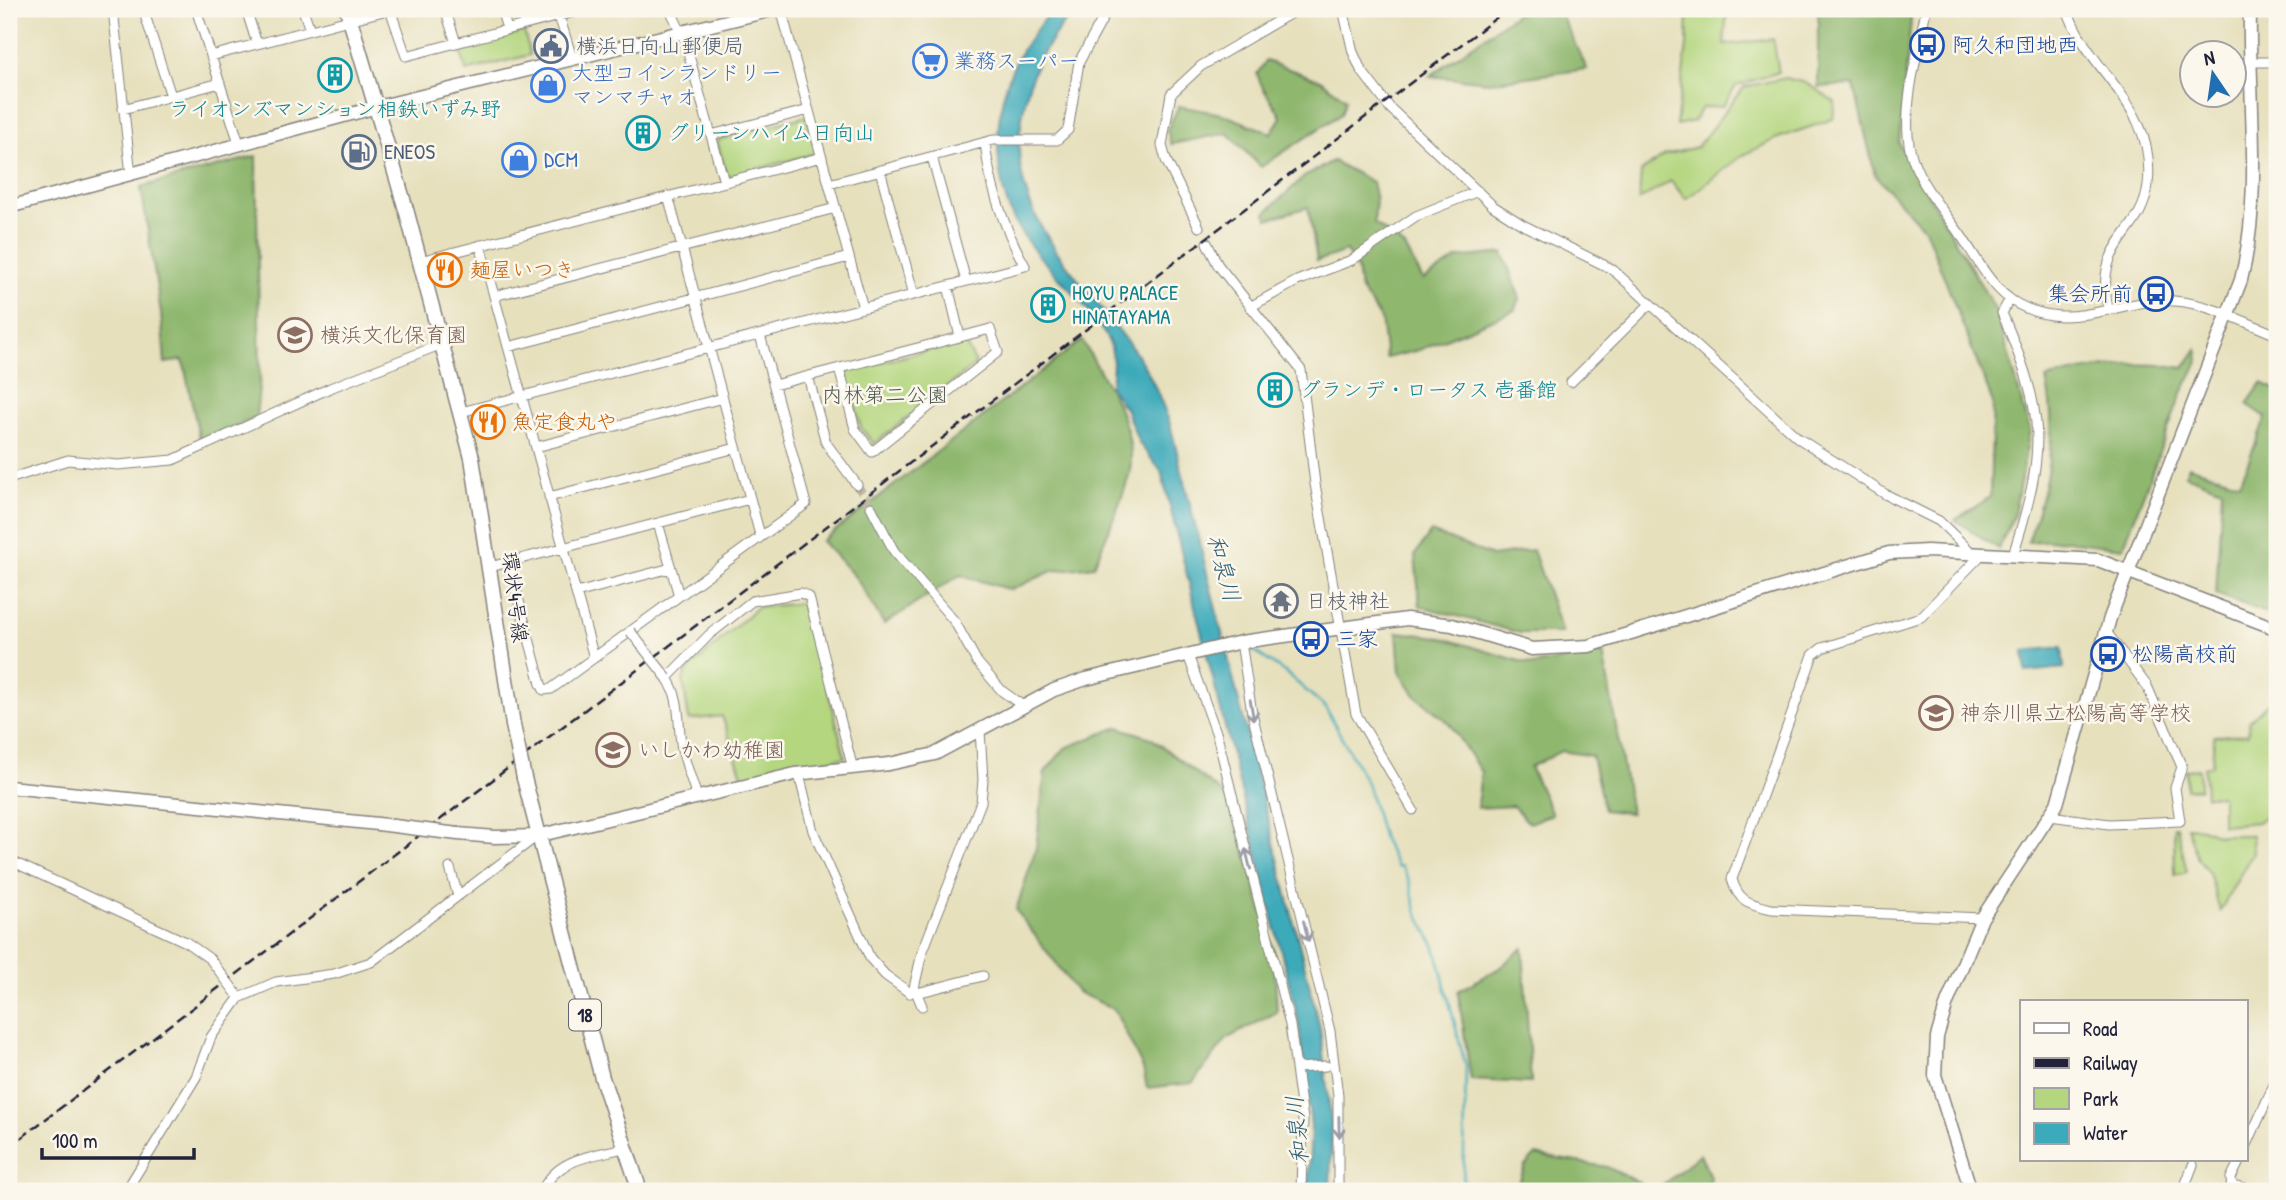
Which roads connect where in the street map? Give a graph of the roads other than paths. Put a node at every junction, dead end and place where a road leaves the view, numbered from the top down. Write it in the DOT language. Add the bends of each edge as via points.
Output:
graph roads {
  1 [pos="113,9"];
  2 [pos="144,9"];
  3 [pos="196,9"];
  4 [pos="246,9"];
  5 [pos="303,9"];
  6 [pos="391,9"];
  7 [pos="445,9"];
  8 [pos="500,9"];
  9 [pos="586,9"];
  10 [pos="670,9"];
  11 [pos="779,9"];
  12 [pos="1108,9"];
  13 [pos="1298,9"];
  14 [pos="1343,9"];
  15 [pos="1926,9"];
  16 [pos="2067,9"];
  17 [pos="2250,9"];
  18 [pos="558,12"];
  19 [pos="349,14"];
  20 [pos="507,29"];
  21 [pos="310,30"];
  22 [pos="680,34"];
  23 [pos="456,43"];
  24 [pos="257,44"];
  25 [pos="211,56"];
  26 [pos="572,58"];
  27 [pos="2250,62"];
  28 [pos="2277,62"];
  29 [pos="220,83"];
  30 [pos="171,96"];
  31 [pos="377,107"];
  32 [pos="123,109"];
  33 [pos="809,110"];
  34 [pos="711,135"];
  35 [pos="239,143"];
  36 [pos="985,143"];
  37 [pos="822,157"];
  38 [pos="932,157"];
  39 [pos="880,170"];
  40 [pos="131,175"];
  41 [pos="724,182"];
  42 [pos="829,184"];
  43 [pos="1478,191"];
  44 [pos="668,196"];
  45 [pos="9,207"];
  46 [pos="836,208"];
  47 [pos="1199,227"];
  48 [pos="1207,243"];
  49 [pos="480,245"];
  50 [pos="682,247"];
  51 [pos="849,257"];
  52 [pos="420,261"];
  53 [pos="965,281"];
  54 [pos="948,286"];
  55 [pos="914,295"];
  56 [pos="494,296"];
  57 [pos="695,298"];
  58 [pos="2010,299"];
  59 [pos="1650,304"];
  60 [pos="1250,307"];
  61 [pos="863,308"];
  62 [pos="2108,309"];
  63 [pos="2228,316"];
  64 [pos="760,335"];
  65 [pos="2277,335"];
  66 [pos="960,337"];
  67 [pos="442,344"];
  68 [pos="508,346"];
  69 [pos="709,348"];
  70 [pos="839,368"];
  71 [pos="808,376"];
  72 [pos="1571,382"];
  73 [pos="774,385"];
  74 [pos="522,397"];
  75 [pos="723,398"];
  76 [pos="461,412"];
  77 [pos="536,447"];
  78 [pos="736,448"];
  79 [pos="9,479"];
  80 [pos="857,485"];
  81 [pos="549,497"];
  82 [pos="750,499"];
  83 [pos="871,507"];
  84 [pos="658,523"];
  85 [pos="760,536"];
  86 [pos="563,548"];
  87 [pos="1978,553"];
  88 [pos="2013,555"];
  89 [pos="490,567"];
  90 [pos="671,568"];
  91 [pos="511,570"];
  92 [pos="2127,573"];
  93 [pos="576,593"];
  94 [pos="679,596"];
  95 [pos="1339,629"];
  96 [pos="2277,629"];
  97 [pos="630,631"];
  98 [pos="2106,633"];
  99 [pos="1241,642"];
  100 [pos="1188,655"];
  101 [pos="594,658"];
  102 [pos="667,678"];
  103 [pos="1023,706"];
  104 [pos="980,730"];
  105 [pos="852,769"];
  106 [pos="799,774"];
  107 [pos="9,788"];
  108 [pos="697,797"];
  109 [pos="1413,810"];
  110 [pos="2050,816"];
  111 [pos="537,836"];
  112 [pos="9,860"];
  113 [pos="450,868"];
  114 [pos="458,896"];
  115 [pos="1982,918"];
  116 [pos="983,976"];
  117 [pos="915,990"];
  118 [pos="237,995"];
  119 [pos="922,1006"];
  120 [pos="1326,1066"];
  121 [pos="1302,1068"];
  122 [pos="2277,1078"];
  123 [pos="2248,1143"];
  124 [pos="624,1148"];
  125 [pos="2239,1162"];
  126 [pos="2193,1165"];
  127 [pos="2232,1188"];
  128 [pos="126,1191"];
  129 [pos="542,1191"];
  130 [pos="640,1191"];
  131 [pos="1301,1191"];
  132 [pos="1338,1191"];
  133 [pos="1971,1191"];
  134 [pos="2183,1191"];
  135 [pos="2259,1191"];
  1 -- 32 [label="street"];
  2 -- 30 [label="street"];
  3 -- 25 [label="street"];
  4 -- 24 [label="street"];
  5 -- 21 [label="street"];
  6 -- 19 [label="street"];
  6 -- 23 [label="street" via="406,56"];
  7 -- 23 [label="street"];
  8 -- 20 [label="street"];
  9 -- 18 [label="street"];
  10 -- 22 [label="street"];
  11 -- 22 [label="street"];
  11 -- 33 [label="street"];
  12 -- 36 [label="street" via="1079,62 1068,130 1057,140"];
  13 -- 47 [label="street" via="1201,65 1171,94 1162,145"];
  14 -- 43 [label="street" via="1361,70 1390,108"];
  15 -- 58 [label="street" via="1910,109 1910,150 1931,196"];
  16 -- 62 [label="street" via="2077,34 2131,106 2146,147 2148,186 2142,206 2111,253 2105,274"];
  17 -- 27 [label="street"];
  18 -- 20 [label="street"];
  18 -- 26 [label="street"];
  19 -- 21 [label="street"];
  19 -- 31 [label="main road, 環状4号線 / 18"];
  20 -- 23 [label="street"];
  21 -- 24 [label="street"];
  22 -- 26 [label="street"];
  22 -- 34 [label="street"];
  24 -- 25 [label="street"];
  25 -- 29 [label="street"];
  26 -- 31 [label="street"];
  27 -- 28 [label="street"];
  27 -- 63 [label="street" via="2250,246"];
  29 -- 30 [label="street"];
  29 -- 35 [label="street"];
  30 -- 32 [label="street"];
  31 -- 35 [label="street"];
  31 -- 52 [label="main road, 環状4号線 / 18"];
  32 -- 40 [label="street"];
  33 -- 34 [label="street"];
  33 -- 37 [label="street"];
  34 -- 41 [label="street"];
  35 -- 40 [label="street"];
  36 -- 38 [label="street"];
  36 -- 53 [label="street" via="1004,229 1025,266"];
  37 -- 41 [label="street"];
  37 -- 42 [label="street"];
  38 -- 39 [label="street"];
  38 -- 53 [label="street"];
  39 -- 42 [label="street"];
  39 -- 55 [label="street"];
  40 -- 45 [label="street"];
  41 -- 44 [label="street"];
  42 -- 46 [label="street"];
  43 -- 59 [label="street" via="1523,225 1612,269"];
  43 -- 60 [label="street" via="1416,216 1352,260 1297,281"];
  44 -- 49 [label="street"];
  44 -- 50 [label="street"];
  46 -- 50 [label="street"];
  46 -- 51 [label="street"];
  48 -- 60 [label="street"];
  49 -- 52 [label="street"];
  49 -- 56 [label="street"];
  50 -- 56 [label="street"];
  50 -- 57 [label="street"];
  51 -- 57 [label="street"];
  51 -- 61 [label="street"];
  52 -- 67 [label="main road, 環状4号線 / 18"];
  53 -- 54 [label="street"];
  54 -- 55 [label="street"];
  54 -- 66 [label="street"];
  55 -- 61 [label="street"];
  56 -- 68 [label="street"];
  57 -- 68 [label="street"];
  57 -- 69 [label="street"];
  58 -- 62 [label="street" via="2047,315 2072,317"];
  58 -- 88 [label="street" via="2002,313 2032,391 2039,436 2033,488"];
  59 -- 72 [label="street"];
  59 -- 87 [label="street" via="1798,438 1885,494 1938,521"];
  60 -- 95 [label="street" via="1301,370"];
  61 -- 64 [label="street"];
  62 -- 63 [label="street" via="2172,300"];
  63 -- 65 [label="street"];
  63 -- 92 [label="street"];
  64 -- 69 [label="street"];
  64 -- 73 [label="street"];
  66 -- 70 [label="street"];
  66 -- 70 [label="street" via="990,329 1000,356 872,452 855,429"];
  67 -- 76 [label="main road, 環状4号線 / 18"];
  67 -- 79 [label="street" via="330,388 173,460 118,465 68,460"];
  68 -- 74 [label="street"];
  69 -- 74 [label="street"];
  69 -- 75 [label="street"];
  70 -- 71 [label="street"];
  71 -- 73 [label="street"];
  71 -- 80 [label="street" via="827,443"];
  73 -- 85 [label="street" via="806,504"];
  74 -- 76 [label="street"];
  74 -- 77 [label="street"];
  75 -- 77 [label="street"];
  75 -- 78 [label="street"];
  76 -- 89 [label="main road, 環状4号線 / 18"];
  77 -- 81 [label="street"];
  78 -- 81 [label="street"];
  78 -- 82 [label="street"];
  81 -- 86 [label="street"];
  82 -- 84 [label="street"];
  82 -- 85 [label="street"];
  83 -- 103 [label="street" via="894,551 955,622 977,662 1002,691"];
  84 -- 86 [label="street"];
  84 -- 90 [label="street"];
  85 -- 94 [label="street"];
  86 -- 89 [label="street"];
  86 -- 93 [label="street"];
  87 -- 88 [label="street"];
  87 -- 95 [label="street" via="1927,551 1866,558 1599,643 1569,648 1532,649 1428,620"];
  87 -- 115 [label="street" via="1922,617 1822,648 1814,655 1732,879 1736,894 1746,903 1772,909"];
  88 -- 92 [label="street" via="2098,560"];
  89 -- 111 [label="main road, 環状4号線 / 18, bridge" via="513,726"];
  90 -- 93 [label="street"];
  90 -- 94 [label="street"];
  91 -- 101 [label="street" via="544,690"];
  92 -- 96 [label="street"];
  92 -- 98 [label="street"];
  93 -- 101 [label="street"];
  94 -- 97 [label="street"];
  95 -- 99 [label="street"];
  95 -- 109 [label="street" via="1362,728"];
  97 -- 101 [label="street"];
  97 -- 102 [label="street, bridge"];
  98 -- 110 [label="street" via="2073,757"];
  98 -- 110 [label="street" via="2147,686 2182,767 2175,788 2180,821 2109,824"];
  99 -- 100 [label="street"];
  99 -- 132 [label="street, one-way" via="1252,713 1330,1031 1338,1096"];
  100 -- 103 [label="street" via="1086,679"];
  121 -- 100 [label="street, one-way" via="1217,735"];
  102 -- 105 [label="street" via="709,635 752,601 801,593 809,597"];
  102 -- 108 [label="street" via="674,688 681,746"];
  103 -- 104 [label="street"];
  104 -- 105 [label="street" via="935,754"];
  104 -- 117 [label="street" via="981,802 922,953"];
  105 -- 106 [label="street"];
  106 -- 108 [label="street"];
  106 -- 117 [label="street" via="813,831 870,958 910,993"];
  107 -- 111 [label="street, bridge" via="495,838"];
  108 -- 111 [label="street"];
  110 -- 115 [label="street"];
  111 -- 114 [label="street"];
  111 -- 124 [label="main road, 環状4号線 / 18"];
  112 -- 118 [label="street, bridge" via="186,942 210,959"];
  113 -- 114 [label="street"];
  114 -- 118 [label="street" via="371,962"];
  115 -- 133 [label="street" via="1947,1003 1934,1059 1940,1097"];
  116 -- 117 [label="street"];
  117 -- 119 [label="street"];
  118 -- 128 [label="street" via="211,1037 196,1077"];
  120 -- 121 [label="street"];
  121 -- 131 [label="street"];
  122 -- 123 [label="street"];
  124 -- 129 [label="street" via="559,1167"];
  124 -- 130 [label="main road, 環状4号線 / 18"];
  125 -- 127 [label="street" via="2231,1178"];
  126 -- 134 [label="street"];
  127 -- 135 [label="street"];
}
